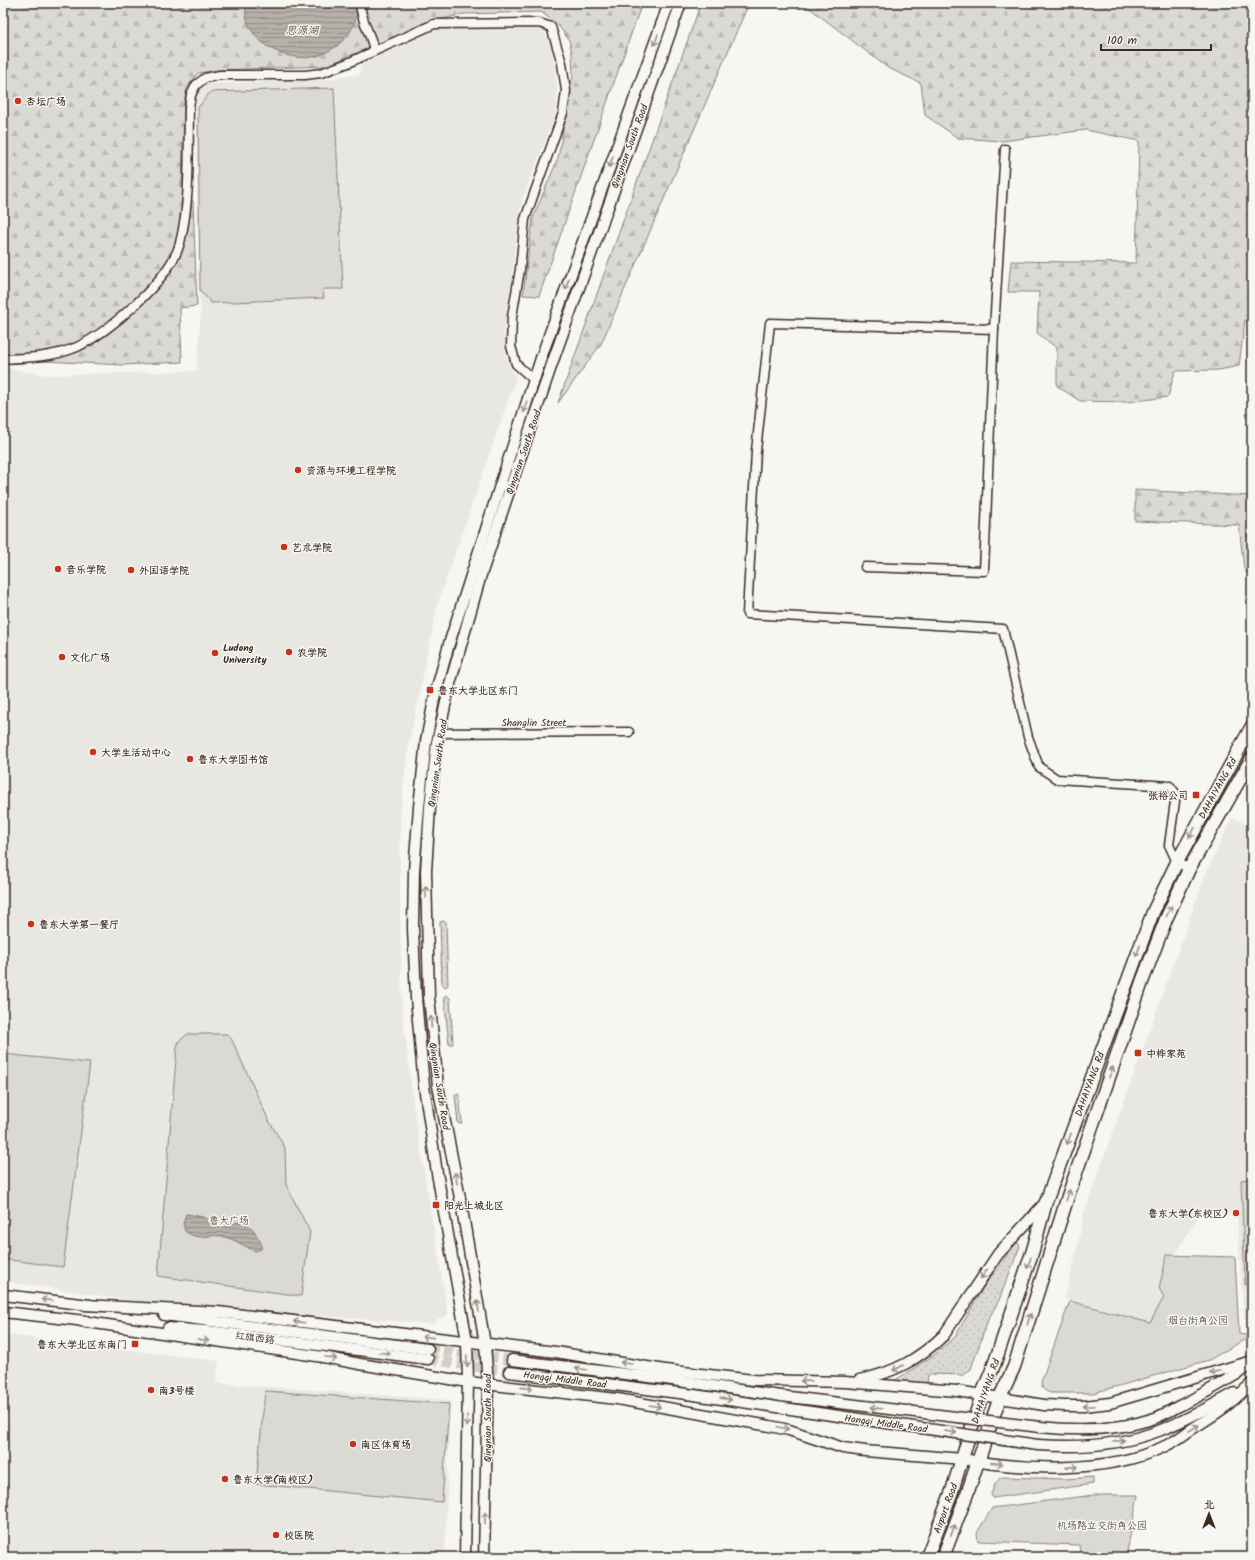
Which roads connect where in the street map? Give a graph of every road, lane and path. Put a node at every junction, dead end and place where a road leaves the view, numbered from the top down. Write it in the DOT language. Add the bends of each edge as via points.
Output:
graph roads {
  1 [pos="360,3"];
  2 [pos="669,3"];
  3 [pos="681,3"];
  4 [pos="374,51"];
  5 [pos="1005,149"];
  6 [pos="994,329"];
  7 [pos="3,359"];
  8 [pos="534,380"];
  9 [pos="865,567"];
  10 [pos="1252,726"];
  11 [pos="629,732"];
  12 [pos="439,733"];
  13 [pos="1252,758"];
  14 [pos="1177,862"];
  15 [pos="1189,869"];
  16 [pos="1046,1202"];
  17 [pos="3,1295"];
  18 [pos="85,1305"];
  19 [pos="3,1312"];
  20 [pos="81,1320"];
  21 [pos="467,1341"];
  22 [pos="485,1344"];
  23 [pos="512,1360"];
  24 [pos="1252,1361"];
  25 [pos="1252,1364"];
  26 [pos="509,1372"];
  27 [pos="690,1377"];
  28 [pos="468,1382"];
  29 [pos="845,1382"];
  30 [pos="1252,1383"];
  31 [pos="488,1384"];
  32 [pos="982,1394"];
  33 [pos="1000,1397"];
  34 [pos="963,1458"];
  35 [pos="978,1462"];
  36 [pos="966,1496"];
  37 [pos="465,1557"];
  38 [pos="484,1557"];
  39 [pos="927,1557"];
  40 [pos="943,1557"];
  1 -- 4 [label="street" via="361,16"];
  2 -- 8 [label="main road, Qingnian South Road, one-way"];
  3 -- 12 [label="main road, Qingnian South Road" via="557,351 481,575"];
  4 -- 7 [label="street" via="321,73 220,75 200,81 191,95 189,107 185,217 180,245 169,266 153,288 135,305 104,331 78,347 45,357"];
  4 -- 8 [label="street" via="434,24 539,23 551,27 562,62 566,91 563,113 525,219 512,317 511,346 516,364"];
  5 -- 6 [label="street"];
  6 -- 9 [label="street" via="984,571"];
  6 -- 14 [label="street" via="770,323 756,451 747,614 1002,629 1028,737 1039,767 1057,779 1170,786 1176,794 1169,844"];
  8 -- 21 [label="main road, Qingnian South Road, one-way" via="471,572 435,695 426,740 415,855 413,928 419,1044 437,1173"];
  10 -- 14 [label="highway, DAHAIYANG Rd, one-way"];
  11 -- 12 [label="street, Shanglin Street"];
  22 -- 12 [label="main road, Qingnian South Road, one-way" via="438,1086 431,1028 426,871"];
  13 -- 15 [label="highway, DAHAIYANG Rd"];
  14 -- 15 [label="street"];
  14 -- 16 [label="highway, DAHAIYANG Rd, one-way" via="1153,912"];
  33 -- 15 [label="highway, DAHAIYANG Rd, one-way" via="1012,1372 1053,1240 1142,982 1166,919"];
  16 -- 29 [label="main road, one-way" via="998,1254 944,1334 933,1346 895,1370"];
  16 -- 32 [label="highway, DAHAIYANG Rd, one-way" via="1033,1250"];
  18 -- 17 [label="main road, one-way"];
  20 -- 18 [label="main road, 红旗西路, one-way" via="428,1354"];
  21 -- 18 [label="main road, one-way" via="218,1312"];
  19 -- 20 [label="main road"];
  20 -- 28 [label="main road, one-way"];
  21 -- 22 [label="main road"];
  21 -- 28 [label="main road, Qingnian South Road, one-way"];
  27 -- 22 [label="main road, one-way" via="665,1370 556,1352"];
  22 -- 31 [label="main road, Qingnian South Road"];
  27 -- 23 [label="main road, Hongqi Middle Road, one-way"];
  24 -- 33 [label="main road, one-way" via="1110,1403 1084,1406 1044,1405"];
  25 -- 27 [label="main road, Hongqi Middle Road, one-way, bridge" via="1204,1394 1156,1418 1134,1424 1104,1427 1054,1428 781,1396"];
  26 -- 30 [label="main road, Hongqi Middle Road, one-way, bridge" via="687,1394 1054,1446 1106,1443 1161,1430"];
  29 -- 27 [label="main road, one-way"];
  28 -- 31 [label="main road"];
  28 -- 37 [label="main road, Qingnian South Road, one-way"];
  29 -- 32 [label="main road"];
  35 -- 30 [label="main road, one-way" via="1063,1468 1093,1466 1122,1460 1156,1450 1178,1439 1226,1407"];
  31 -- 34 [label="main road, one-way" via="624,1400 789,1430 843,1448"];
  38 -- 31 [label="main road, Qingnian South Road, one-way"];
  32 -- 33 [label="main road"];
  32 -- 34 [label="highway, DAHAIYANG Rd"];
  33 -- 35 [label="highway, DAHAIYANG Rd"];
  34 -- 35 [label="main road"];
  34 -- 39 [label="highway, Airport Road"];
  35 -- 36 [label="highway, DAHAIYANG Rd"];
  40 -- 36 [label="highway, Airport Road, one-way"];
}
